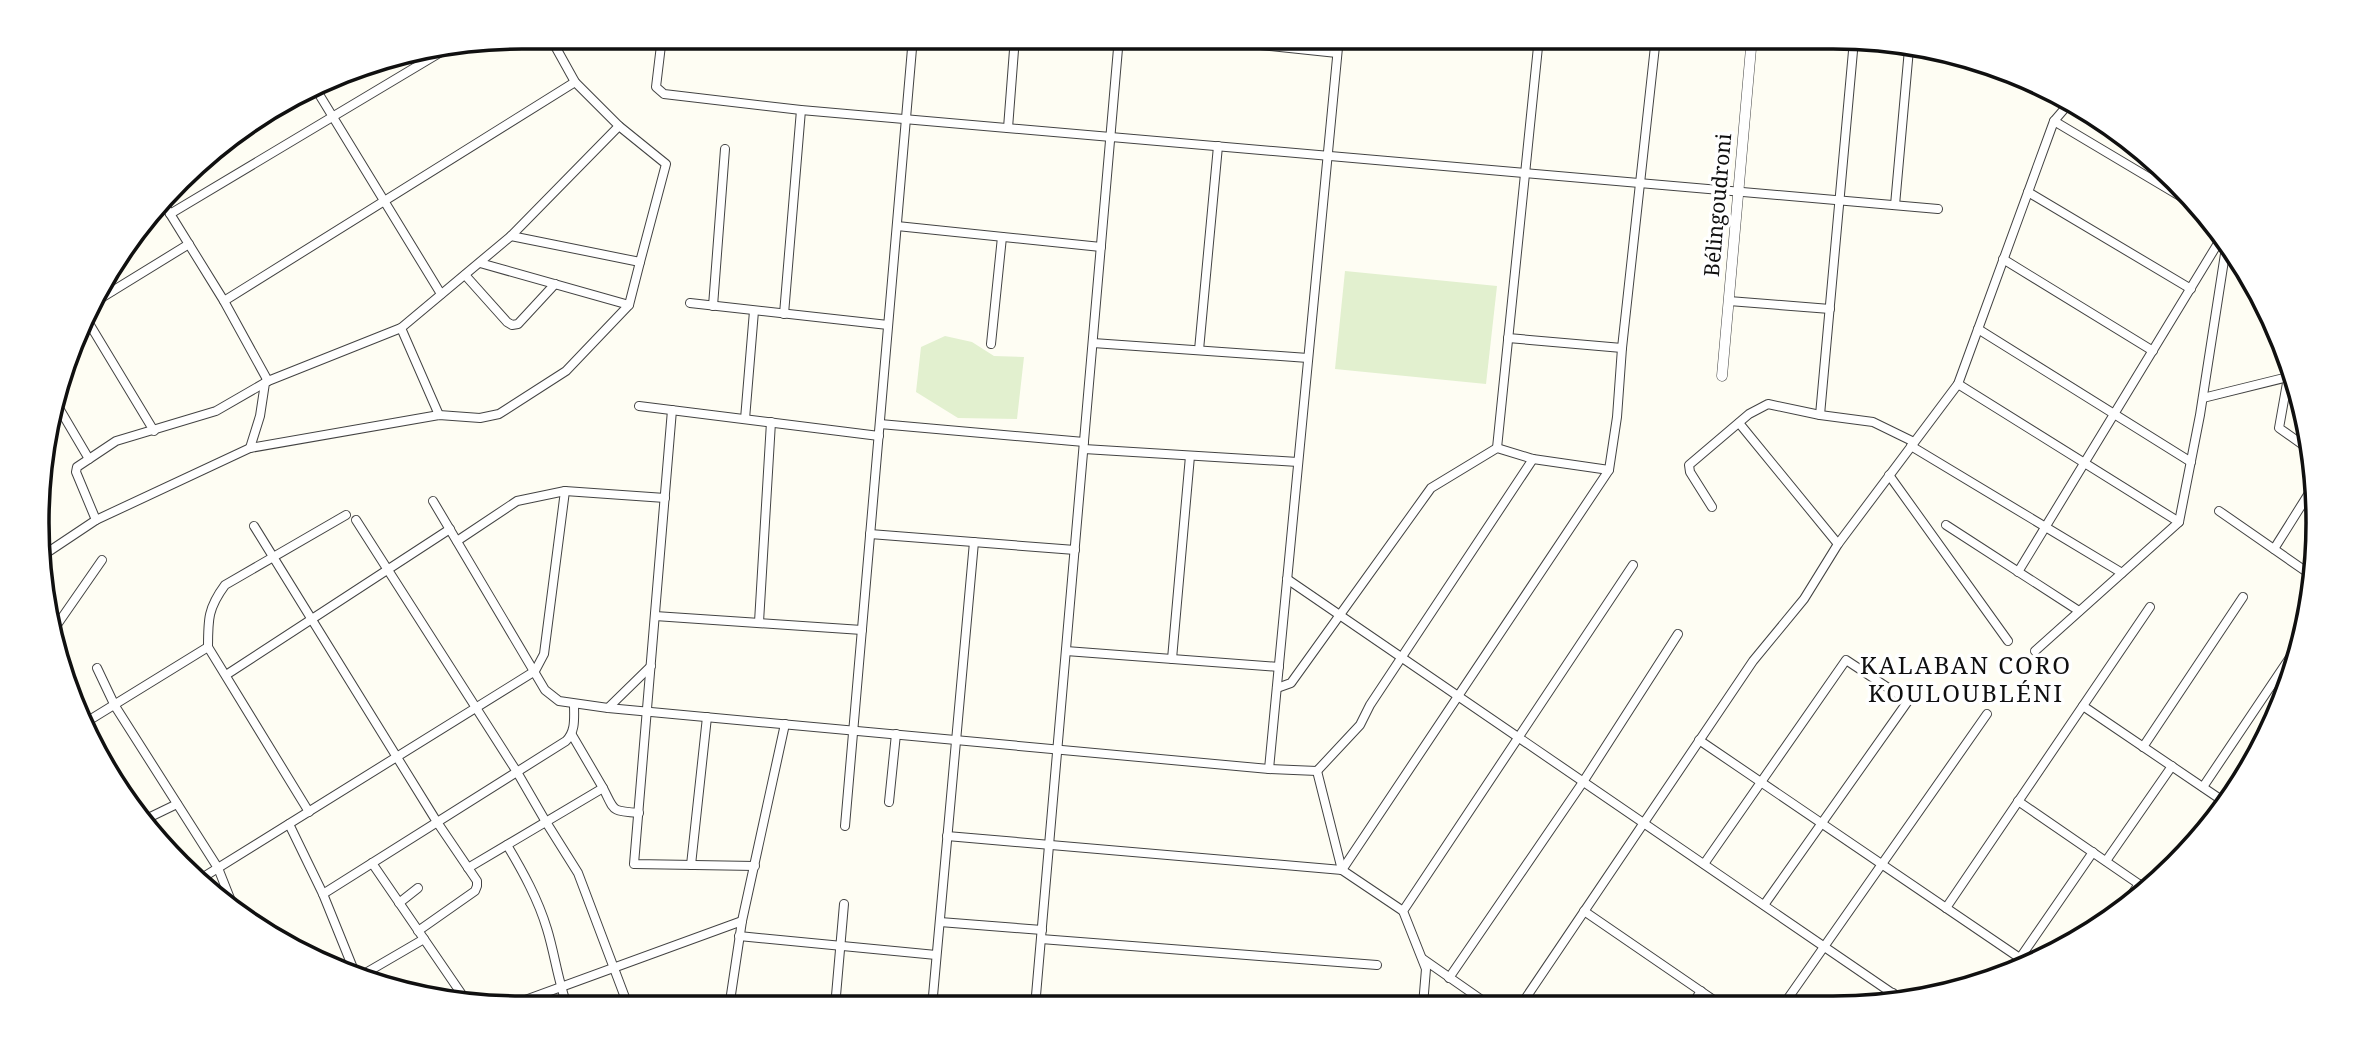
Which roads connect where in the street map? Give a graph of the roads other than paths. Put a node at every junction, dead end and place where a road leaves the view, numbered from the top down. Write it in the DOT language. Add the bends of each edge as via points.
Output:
graph roads {
  1 [pos="557,49"];
  2 [pos="661,49"];
  3 [pos="912,49"];
  4 [pos="1014,49"];
  5 [pos="1118,49"];
  6 [pos="1313,49"];
  7 [pos="1337,49"];
  8 [pos="1538,49"];
  9 [pos="1655,49"];
  10 [pos="1751,49"];
  11 [pos="1853,50"];
  12 [pos="1337,52"];
  13 [pos="1908,55"];
  14 [pos="431,58"];
  15 [pos="575,82"];
  16 [pos="320,95"];
  17 [pos="2064,109"];
  18 [pos="801,110"];
  19 [pos="333,117"];
  20 [pos="906,119"];
  21 [pos="2054,121"];
  22 [pos="619,126"];
  23 [pos="1008,128"];
  24 [pos="1111,137"];
  25 [pos="1218,146"];
  26 [pos="725,149"];
  27 [pos="1327,156"];
  28 [pos="1525,173"];
  29 [pos="1641,183"];
  30 [pos="2164,186"];
  31 [pos="1738,191"];
  32 [pos="2028,192"];
  33 [pos="1840,200"];
  34 [pos="384,201"];
  35 [pos="1895,205"];
  36 [pos="1938,209"];
  37 [pos="167,210"];
  38 [pos="170,214"];
  39 [pos="897,226"];
  40 [pos="511,236"];
  41 [pos="1002,237"];
  42 [pos="189,244"];
  43 [pos="2217,246"];
  44 [pos="1101,247"];
  45 [pos="2225,257"];
  46 [pos="2004,259"];
  47 [pos="640,262"];
  48 [pos="480,263"];
  49 [pos="465,275"];
  50 [pos="555,284"];
  51 [pos="2191,289"];
  52 [pos="112,291"];
  53 [pos="108,293"];
  54 [pos="441,294"];
  55 [pos="224,300"];
  56 [pos="1729,301"];
  57 [pos="690,303"];
  58 [pos="629,305"];
  59 [pos="713,306"];
  60 [pos="1830,309"];
  61 [pos="754,310"];
  62 [pos="784,314"];
  63 [pos="888,325"];
  64 [pos="91,327"];
  65 [pos="401,327"];
  66 [pos="1978,329"];
  67 [pos="1508,338"];
  68 [pos="1093,343"];
  69 [pos="991,344"];
  70 [pos="1622,348"];
  71 [pos="1199,350"];
  72 [pos="2153,351"];
  73 [pos="1308,358"];
  74 [pos="1722,376"];
  75 [pos="2283,378"];
  76 [pos="267,382"];
  77 [pos="1958,384"];
  78 [pos="2286,387"];
  79 [pos="2203,398"];
  80 [pos="639,406"];
  81 [pos="672,410"];
  82 [pos="62,413"];
  83 [pos="2114,414"];
  84 [pos="439,415"];
  85 [pos="1820,415"];
  86 [pos="745,419"];
  87 [pos="771,422"];
  88 [pos="1739,423"];
  89 [pos="880,424"];
  90 [pos="154,430"];
  91 [pos="879,436"];
  92 [pos="2299,442"];
  93 [pos="1912,444"];
  94 [pos="1084,446"];
  95 [pos="250,448"];
  96 [pos="1497,448"];
  97 [pos="1190,456"];
  98 [pos="89,459"];
  99 [pos="1534,460"];
  100 [pos="1298,462"];
  101 [pos="2191,462"];
  102 [pos="2084,463"];
  103 [pos="1609,470"];
  104 [pos="1889,475"];
  105 [pos="565,491"];
  106 [pos="665,498"];
  107 [pos="2305,499"];
  108 [pos="433,501"];
  109 [pos="1712,507"];
  110 [pos="2219,511"];
  111 [pos="346,515"];
  112 [pos="96,520"];
  113 [pos="356,520"];
  114 [pos="2179,522"];
  115 [pos="1946,525"];
  116 [pos="254,526"];
  117 [pos="2045,527"];
  118 [pos="450,529"];
  119 [pos="870,534"];
  120 [pos="457,541"];
  121 [pos="974,542"];
  122 [pos="1838,544"];
  123 [pos="2274,549"];
  124 [pos="1075,550"];
  125 [pos="50,551"];
  126 [pos="273,556"];
  127 [pos="102,560"];
  128 [pos="1633,565"];
  129 [pos="389,569"];
  130 [pos="2303,570"];
  131 [pos="2018,572"];
  132 [pos="2122,573"];
  133 [pos="1287,579"];
  134 [pos="2243,597"];
  135 [pos="2150,607"];
  136 [pos="2080,611"];
  137 [pos="1339,615"];
  138 [pos="655,616"];
  139 [pos="312,620"];
  140 [pos="59,621"];
  141 [pos="759,622"];
  142 [pos="862,630"];
  143 [pos="1678,634"];
  144 [pos="2008,641"];
  145 [pos="208,647"];
  146 [pos="1066,651"];
  147 [pos="2035,651"];
  148 [pos="1172,659"];
  149 [pos="1403,659"];
  150 [pos="651,666"];
  151 [pos="1279,667"];
  152 [pos="97,668"];
  153 [pos="2283,668"];
  154 [pos="535,671"];
  155 [pos="226,675"];
  156 [pos="1276,688"];
  157 [pos="1458,696"];
  158 [pos="573,704"];
  159 [pos="116,706"];
  160 [pos="2083,706"];
  161 [pos="477,708"];
  162 [pos="608,708"];
  163 [pos="647,711"];
  164 [pos="1987,714"];
  165 [pos="707,717"];
  166 [pos="92,719"];
  167 [pos="785,724"];
  168 [pos="854,730"];
  169 [pos="896,734"];
  170 [pos="572,735"];
  171 [pos="1518,737"];
  172 [pos="956,740"];
  173 [pos="1699,740"];
  174 [pos="2143,747"];
  175 [pos="1058,749"];
  176 [pos="397,757"];
  177 [pos="2172,766"];
  178 [pos="1269,769"];
  179 [pos="1317,771"];
  180 [pos="517,772"];
  181 [pos="1583,782"];
  182 [pos="1761,782"];
  183 [pos="603,788"];
  184 [pos="2203,788"];
  185 [pos="2218,798"];
  186 [pos="2018,801"];
  187 [pos="888,802"];
  188 [pos="177,803"];
  189 [pos="309,811"];
  190 [pos="639,813"];
  191 [pos="151,816"];
  192 [pos="437,822"];
  193 [pos="546,822"];
  194 [pos="1644,823"];
  195 [pos="1822,823"];
  196 [pos="289,824"];
  197 [pos="845,826"];
  198 [pos="947,836"];
  199 [pos="507,845"];
  200 [pos="1049,845"];
  201 [pos="2093,852"];
  202 [pos="2106,861"];
  203 [pos="372,863"];
  204 [pos="1704,864"];
  205 [pos="1882,864"];
  206 [pos="691,865"];
  207 [pos="755,866"];
  208 [pos="218,868"];
  209 [pos="468,868"];
  210 [pos="1342,870"];
  211 [pos="207,875"];
  212 [pos="2139,883"];
  213 [pos="418,888"];
  214 [pos="228,893"];
  215 [pos="323,894"];
  216 [pos="399,903"];
  217 [pos="844,904"];
  218 [pos="1764,905"];
  219 [pos="1946,908"];
  220 [pos="1403,911"];
  221 [pos="1584,911"];
  222 [pos="742,921"];
  223 [pos="940,922"];
  224 [pos="1041,934"];
  225 [pos="421,935"];
  226 [pos="739,936"];
  227 [pos="841,946"];
  228 [pos="1824,947"];
  229 [pos="936,955"];
  230 [pos="2021,957"];
  231 [pos="2020,958"];
  232 [pos="1423,959"];
  233 [pos="352,964"];
  234 [pos="1377,965"];
  235 [pos="615,967"];
  236 [pos="369,971"];
  237 [pos="1449,978"];
  238 [pos="560,988"];
  239 [pos="1701,991"];
  240 [pos="460,992"];
  241 [pos="1892,992"];
  242 [pos="537,996"];
  243 [pos="563,996"];
  244 [pos="625,996"];
  245 [pos="731,996"];
  246 [pos="836,996"];
  247 [pos="933,996"];
  248 [pos="1036,996"];
  249 [pos="1424,996"];
  250 [pos="1476,996"];
  251 [pos="1527,996"];
  252 [pos="1698,996"];
  253 [pos="1709,996"];
  254 [pos="1790,996"];
  1 -- 15 [label="street"];
  2 -- 18 [label="street" via="656,87 664,94"];
  3 -- 20 [label="street"];
  4 -- 23 [label="street"];
  5 -- 24 [label="street"];
  6 -- 12 [label="street"];
  7 -- 12 [label="street"];
  8 -- 28 [label="street"];
  9 -- 29 [label="street"];
  10 -- 31 [label="street, Bélingoudroni"];
  11 -- 33 [label="street"];
  12 -- 27 [label="street"];
  13 -- 35 [label="street"];
  14 -- 19 [label="street"];
  15 -- 22 [label="street"];
  15 -- 34 [label="street"];
  16 -- 19 [label="street"];
  17 -- 21 [label="street"];
  18 -- 20 [label="street"];
  18 -- 62 [label="street"];
  19 -- 34 [label="street"];
  19 -- 38 [label="street"];
  20 -- 23 [label="street"];
  20 -- 39 [label="street"];
  21 -- 30 [label="street"];
  21 -- 32 [label="street"];
  22 -- 40 [label="street"];
  22 -- 47 [label="street" via="666,164"];
  23 -- 24 [label="street"];
  24 -- 25 [label="street"];
  24 -- 44 [label="street"];
  25 -- 27 [label="street"];
  25 -- 71 [label="street"];
  26 -- 59 [label="street"];
  27 -- 28 [label="street"];
  27 -- 73 [label="street"];
  28 -- 29 [label="street"];
  28 -- 67 [label="street"];
  29 -- 31 [label="street"];
  29 -- 70 [label="street"];
  31 -- 33 [label="street"];
  31 -- 56 [label="street, Bélingoudroni"];
  32 -- 46 [label="street"];
  32 -- 51 [label="street"];
  33 -- 35 [label="street"];
  33 -- 60 [label="street"];
  34 -- 54 [label="street"];
  34 -- 55 [label="street"];
  35 -- 36 [label="street"];
  37 -- 38 [label="street"];
  38 -- 42 [label="street"];
  39 -- 41 [label="street"];
  39 -- 63 [label="street"];
  40 -- 47 [label="street"];
  40 -- 48 [label="street"];
  41 -- 44 [label="street"];
  41 -- 69 [label="street"];
  42 -- 52 [label="street"];
  42 -- 55 [label="street"];
  43 -- 51 [label="street"];
  44 -- 68 [label="street"];
  45 -- 79 [label="street"];
  46 -- 66 [label="street"];
  46 -- 72 [label="street"];
  47 -- 58 [label="street"];
  48 -- 49 [label="street"];
  48 -- 50 [label="street"];
  49 -- 50 [label="street" via="513,325"];
  49 -- 54 [label="street"];
  50 -- 58 [label="street"];
  51 -- 72 [label="street"];
  52 -- 53 [label="street"];
  54 -- 65 [label="street"];
  55 -- 76 [label="street"];
  56 -- 60 [label="street"];
  56 -- 74 [label="street, Bélingoudroni"];
  57 -- 59 [label="street"];
  58 -- 84 [label="street" via="566,371 499,414 480,418"];
  59 -- 61 [label="street"];
  60 -- 85 [label="street"];
  61 -- 62 [label="street"];
  61 -- 86 [label="street"];
  62 -- 63 [label="street"];
  63 -- 89 [label="street"];
  64 -- 90 [label="street"];
  65 -- 76 [label="street"];
  65 -- 84 [label="street"];
  66 -- 77 [label="street"];
  66 -- 83 [label="street"];
  67 -- 70 [label="street"];
  67 -- 96 [label="street"];
  68 -- 71 [label="street"];
  68 -- 94 [label="street"];
  70 -- 103 [label="street"];
  71 -- 73 [label="street"];
  72 -- 83 [label="street"];
  73 -- 100 [label="street"];
  75 -- 79 [label="street"];
  76 -- 90 [label="street" via="216,411"];
  76 -- 95 [label="street"];
  77 -- 93 [label="street"];
  77 -- 102 [label="street"];
  78 -- 92 [label="street" via="2279,428"];
  79 -- 101 [label="street"];
  80 -- 81 [label="street"];
  81 -- 86 [label="street"];
  81 -- 106 [label="street"];
  82 -- 98 [label="street"];
  83 -- 101 [label="street"];
  83 -- 102 [label="street"];
  84 -- 95 [label="street"];
  85 -- 88 [label="street" via="1768,404"];
  85 -- 93 [label="street" via="1873,422"];
  86 -- 87 [label="street"];
  87 -- 91 [label="street"];
  87 -- 141 [label="street"];
  88 -- 109 [label="street" via="1689,465"];
  88 -- 122 [label="street"];
  89 -- 91 [label="street"];
  89 -- 94 [label="street"];
  90 -- 98 [label="street" via="116,441"];
  91 -- 119 [label="street"];
  93 -- 104 [label="street"];
  93 -- 117 [label="street"];
  94 -- 97 [label="street"];
  94 -- 124 [label="street"];
  95 -- 112 [label="street"];
  96 -- 99 [label="street"];
  96 -- 137 [label="street" via="1431,488"];
  97 -- 100 [label="street"];
  97 -- 148 [label="street"];
  98 -- 112 [label="street" via="76,472"];
  99 -- 103 [label="street"];
  99 -- 149 [label="street"];
  100 -- 133 [label="street"];
  101 -- 114 [label="street"];
  102 -- 114 [label="street"];
  102 -- 117 [label="street"];
  103 -- 157 [label="street"];
  104 -- 122 [label="street"];
  104 -- 144 [label="street"];
  105 -- 106 [label="street"];
  105 -- 120 [label="street" via="517,501"];
  105 -- 154 [label="street" via="544,654"];
  106 -- 138 [label="street"];
  107 -- 123 [label="street"];
  108 -- 118 [label="street"];
  110 -- 123 [label="street"];
  111 -- 126 [label="street"];
  112 -- 125 [label="street"];
  113 -- 129 [label="street"];
  114 -- 132 [label="street"];
  115 -- 131 [label="street"];
  116 -- 126 [label="street"];
  117 -- 131 [label="street"];
  117 -- 132 [label="street"];
  118 -- 120 [label="street"];
  118 -- 129 [label="street"];
  119 -- 121 [label="street"];
  119 -- 142 [label="street"];
  120 -- 154 [label="street"];
  121 -- 124 [label="street"];
  121 -- 172 [label="street"];
  122 -- 173 [label="street" via="1804,599 1753,661"];
  123 -- 130 [label="street"];
  124 -- 146 [label="street"];
  126 -- 139 [label="street"];
  126 -- 145 [label="street" via="219,593 208,619"];
  127 -- 140 [label="street"];
  128 -- 171 [label="street"];
  129 -- 139 [label="street"];
  129 -- 161 [label="street"];
  131 -- 136 [label="street"];
  132 -- 136 [label="street"];
  133 -- 137 [label="street"];
  133 -- 151 [label="street"];
  134 -- 174 [label="street"];
  135 -- 160 [label="street"];
  136 -- 147 [label="street"];
  137 -- 149 [label="street"];
  137 -- 156 [label="street" via="1291,683"];
  138 -- 141 [label="street"];
  138 -- 150 [label="street"];
  139 -- 155 [label="street"];
  139 -- 176 [label="street"];
  141 -- 142 [label="street"];
  142 -- 168 [label="street"];
  143 -- 181 [label="street"];
  145 -- 155 [label="street"];
  145 -- 159 [label="street"];
  146 -- 148 [label="street"];
  146 -- 175 [label="street"];
  148 -- 151 [label="street"];
  149 -- 157 [label="street"];
  149 -- 179 [label="street" via="1360,725"];
  150 -- 162 [label="street"];
  150 -- 163 [label="street"];
  151 -- 156 [label="street"];
  152 -- 159 [label="street"];
  153 -- 184 [label="street"];
  154 -- 158 [label="street" via="551,696"];
  154 -- 161 [label="street"];
  155 -- 189 [label="street"];
  156 -- 178 [label="street"];
  157 -- 171 [label="street"];
  157 -- 210 [label="street"];
  158 -- 162 [label="street"];
  158 -- 170 [label="street"];
  159 -- 166 [label="street"];
  159 -- 188 [label="street"];
  160 -- 174 [label="street"];
  160 -- 186 [label="street"];
  161 -- 176 [label="street"];
  161 -- 180 [label="street"];
  162 -- 163 [label="street"];
  163 -- 165 [label="street"];
  163 -- 190 [label="street"];
  164 -- 205 [label="street"];
  165 -- 167 [label="street"];
  165 -- 206 [label="street"];
  167 -- 168 [label="street"];
  167 -- 207 [label="street"];
  168 -- 169 [label="street"];
  168 -- 197 [label="street"];
  169 -- 172 [label="street"];
  169 -- 187 [label="street"];
  170 -- 180 [label="street"];
  170 -- 183 [label="street"];
  171 -- 181 [label="street"];
  171 -- 220 [label="street"];
  172 -- 175 [label="street"];
  172 -- 198 [label="street"];
  173 -- 182 [label="street"];
  173 -- 194 [label="street"];
  174 -- 177 [label="street"];
  175 -- 178 [label="street"];
  175 -- 200 [label="street"];
  176 -- 189 [label="street"];
  176 -- 192 [label="street"];
  177 -- 184 [label="street"];
  177 -- 202 [label="street"];
  178 -- 179 [label="street"];
  179 -- 210 [label="street"];
  180 -- 192 [label="street"];
  180 -- 193 [label="street"];
  181 -- 194 [label="street"];
  181 -- 237 [label="street"];
  182 -- 195 [label="street"];
  182 -- 195 [label="street" via="1846,660 1908,701"];
  182 -- 204 [label="street"];
  183 -- 190 [label="street" via="611,807"];
  183 -- 193 [label="street"];
  184 -- 185 [label="street"];
  186 -- 201 [label="street"];
  186 -- 219 [label="street"];
  188 -- 191 [label="street"];
  188 -- 208 [label="street"];
  189 -- 196 [label="street"];
  190 -- 206 [label="street" via="634,864"];
  192 -- 203 [label="street"];
  192 -- 209 [label="street"];
  193 -- 199 [label="street"];
  193 -- 235 [label="street" via="578,873"];
  194 -- 204 [label="street"];
  194 -- 221 [label="street"];
  195 -- 205 [label="street"];
  195 -- 218 [label="street"];
  196 -- 208 [label="street"];
  196 -- 215 [label="street"];
  198 -- 200 [label="street"];
  198 -- 223 [label="street"];
  199 -- 209 [label="street"];
  199 -- 238 [label="street" via="547,928"];
  200 -- 210 [label="street"];
  200 -- 224 [label="street"];
  201 -- 202 [label="street"];
  201 -- 230 [label="street"];
  202 -- 212 [label="street"];
  203 -- 215 [label="street"];
  203 -- 216 [label="street"];
  204 -- 218 [label="street"];
  205 -- 219 [label="street"];
  205 -- 228 [label="street"];
  206 -- 207 [label="street"];
  207 -- 222 [label="street"];
  208 -- 211 [label="street"];
  208 -- 214 [label="street"];
  209 -- 225 [label="street" via="477,881 475,891"];
  210 -- 220 [label="street"];
  213 -- 216 [label="street"];
  215 -- 233 [label="street"];
  216 -- 225 [label="street"];
  217 -- 227 [label="street"];
  218 -- 228 [label="street"];
  219 -- 231 [label="street"];
  220 -- 232 [label="street"];
  221 -- 239 [label="street"];
  221 -- 251 [label="street"];
  222 -- 226 [label="street"];
  222 -- 235 [label="street"];
  223 -- 224 [label="street"];
  223 -- 229 [label="street"];
  224 -- 234 [label="street"];
  224 -- 248 [label="street"];
  225 -- 236 [label="street"];
  225 -- 240 [label="street"];
  226 -- 227 [label="street"];
  226 -- 245 [label="street"];
  227 -- 229 [label="street"];
  227 -- 246 [label="street"];
  228 -- 241 [label="street"];
  228 -- 254 [label="street"];
  229 -- 247 [label="street"];
  232 -- 237 [label="street"];
  232 -- 249 [label="street"];
  235 -- 238 [label="street"];
  235 -- 244 [label="street"];
  237 -- 250 [label="street"];
  238 -- 242 [label="street"];
  238 -- 243 [label="street"];
  239 -- 252 [label="street"];
  239 -- 253 [label="street"];
}
